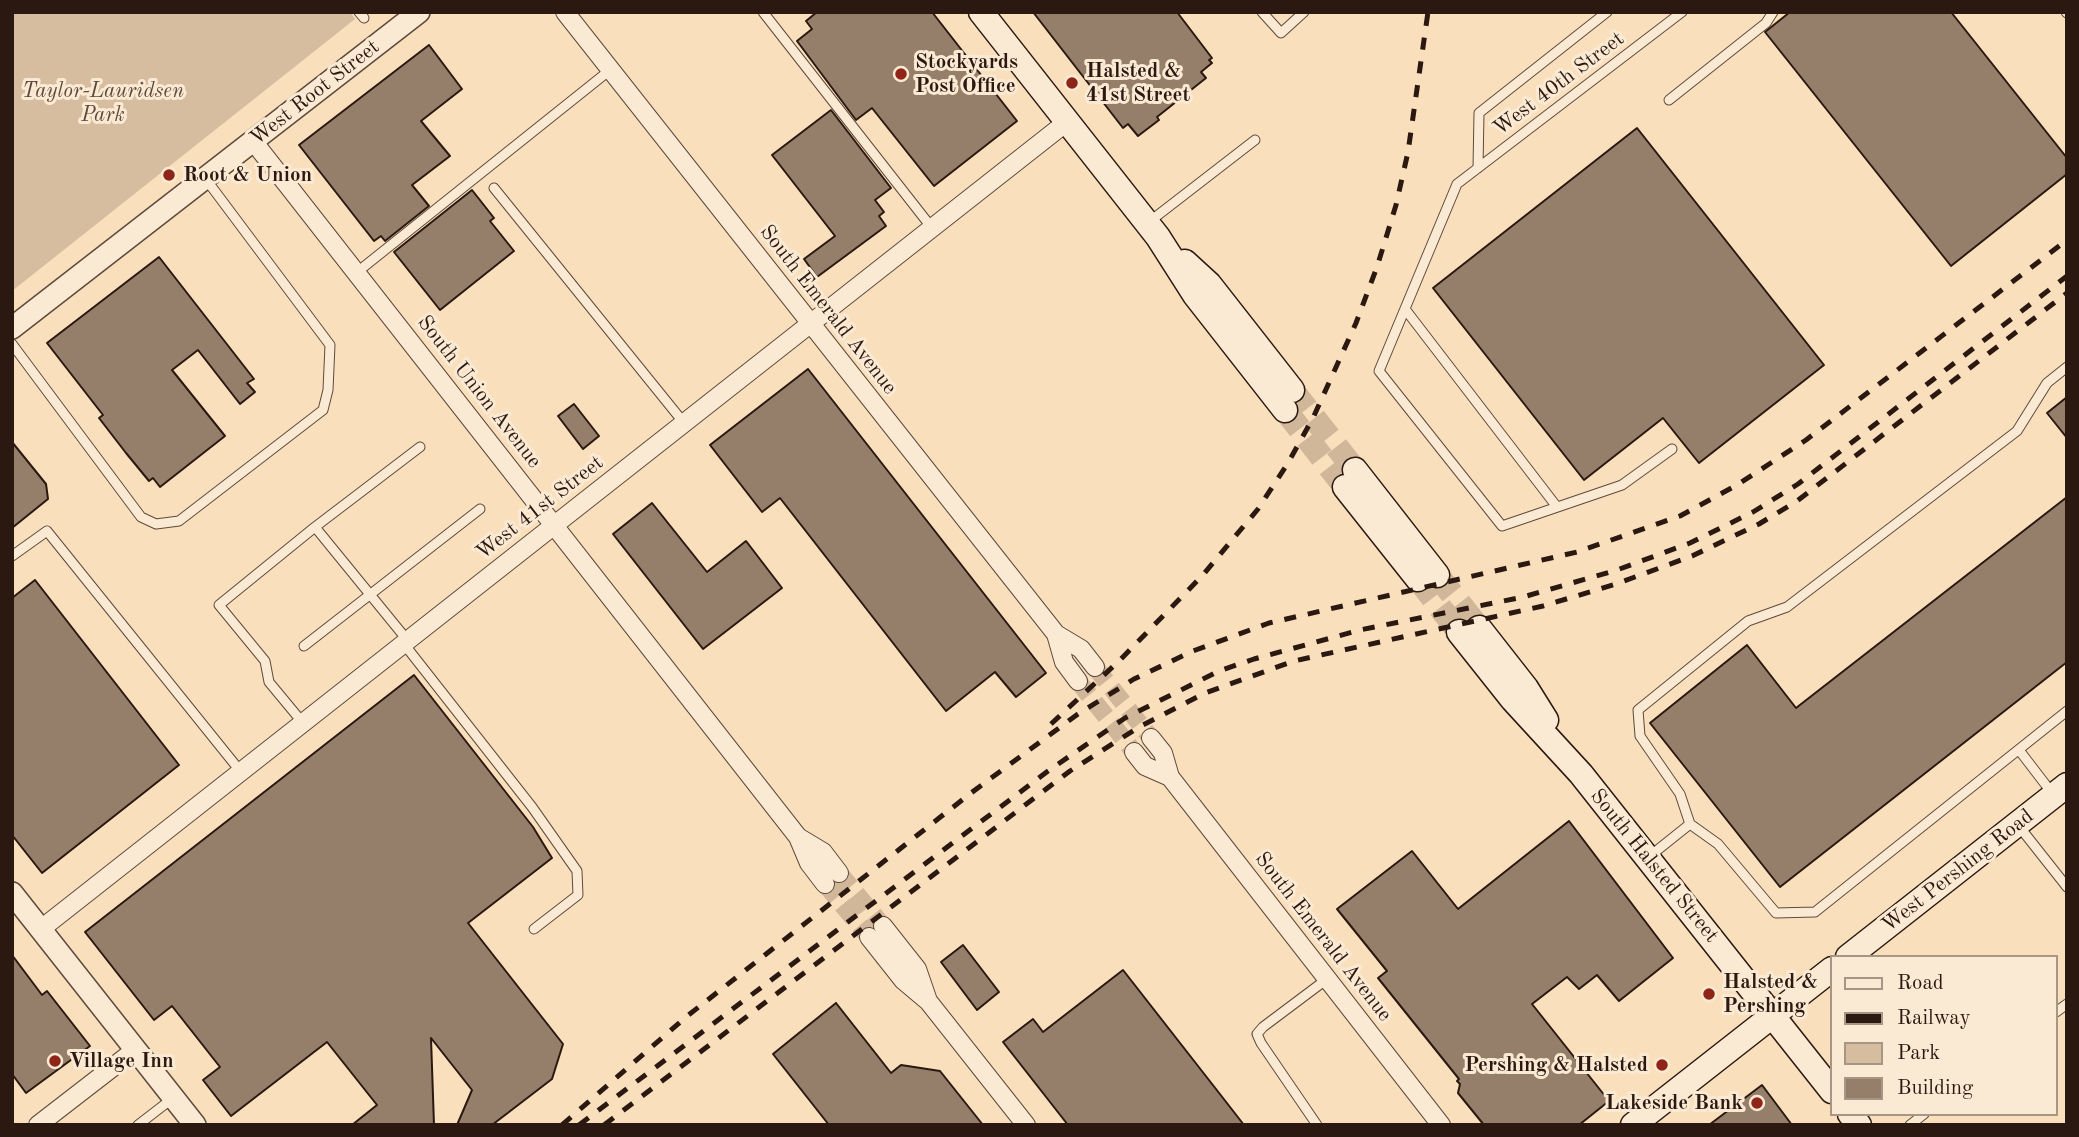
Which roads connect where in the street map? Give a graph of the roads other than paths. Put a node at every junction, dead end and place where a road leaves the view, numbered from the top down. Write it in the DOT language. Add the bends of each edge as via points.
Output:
graph roads {
  1 [pos="419,12"];
  2 [pos="565,12"];
  3 [pos="763,12"];
  4 [pos="981,12"];
  5 [pos="1262,12"];
  6 [pos="1304,12"];
  7 [pos="1607,12"];
  8 [pos="1682,12"];
  9 [pos="1773,12"];
  10 [pos="610,70"];
  11 [pos="1669,100"];
  12 [pos="1068,121"];
  13 [pos="1255,140"];
  14 [pos="253,141"];
  15 [pos="1478,169"];
  16 [pos="205,178"];
  17 [pos="494,188"];
  18 [pos="932,228"];
  19 [pos="1153,230"];
  20 [pos="356,273"];
  21 [pos="1405,309"];
  22 [pos="810,324"];
  23 [pos="12,328"];
  24 [pos="12,344"];
  25 [pos="2067,367"];
  26 [pos="1288,400"];
  27 [pos="684,423"];
  28 [pos="420,447"];
  29 [pos="1672,449"];
  30 [pos="1350,478"];
  31 [pos="1557,507"];
  32 [pos="480,509"];
  33 [pos="554,526"];
  34 [pos="314,527"];
  35 [pos="12,556"];
  36 [pos="1428,577"];
  37 [pos="370,595"];
  38 [pos="1469,630"];
  39 [pos="1056,634"];
  40 [pos="406,642"];
  41 [pos="304,646"];
  42 [pos="1096,667"];
  43 [pos="1078,681"];
  44 [pos="2067,711"];
  45 [pos="303,723"];
  46 [pos="1151,738"];
  47 [pos="2019,750"];
  48 [pos="1134,752"];
  49 [pos="242,772"];
  50 [pos="1170,777"];
  51 [pos="2060,790"];
  52 [pos="1690,824"];
  53 [pos="2017,824"];
  54 [pos="1648,858"];
  55 [pos="832,878"];
  56 [pos="2067,887"];
  57 [pos="12,893"];
  58 [pos="41,929"];
  59 [pos="534,929"];
  60 [pos="876,931"];
  61 [pos="1851,955"];
  62 [pos="1830,971"];
  63 [pos="1327,979"];
  64 [pos="1774,1015"];
  65 [pos="135,1050"];
  66 [pos="1830,1088"];
  67 [pos="173,1098"];
  68 [pos="1642,1122"];
  69 [pos="38,1125"];
  70 [pos="138,1125"];
  71 [pos="195,1125"];
  72 [pos="1026,1125"];
  73 [pos="1317,1125"];
  74 [pos="1441,1125"];
  1 -- 14 [label="street, West Root Street"];
  2 -- 10 [label="street, South Emerald Avenue"];
  3 -- 18 [label="lane"];
  4 -- 12 [label="main road"];
  5 -- 6 [label="lane" via="1280,33"];
  7 -- 15 [label="lane" via="1479,113"];
  8 -- 15 [label="lane, West 40th Street"];
  9 -- 11 [label="lane" via="1766,23"];
  10 -- 20 [label="lane"];
  10 -- 22 [label="street, South Emerald Avenue"];
  12 -- 18 [label="street, West 41st Street"];
  12 -- 19 [label="main road"];
  13 -- 19 [label="lane"];
  14 -- 16 [label="street, West Root Street"];
  14 -- 20 [label="street, South Union Avenue"];
  15 -- 21 [label="lane, West 40th Street" via="1457,184"];
  16 -- 23 [label="street, West Root Street"];
  16 -- 24 [label="lane" via="330,345 323,410 180,521 156,524 141,517"];
  17 -- 27 [label="lane"];
  18 -- 22 [label="street, West 41st Street"];
  19 -- 26 [label="main road" via="1209,284"];
  20 -- 33 [label="street, South Union Avenue"];
  21 -- 31 [label="lane"];
  21 -- 31 [label="lane" via="1379,371 1503,526"];
  22 -- 27 [label="street, West 41st Street"];
  22 -- 39 [label="street, South Emerald Avenue"];
  25 -- 52 [label="lane" via="2047,383 2017,431 1787,607 1748,621 1637,710 1640,736 1680,794"];
  27 -- 33 [label="street, West 41st Street"];
  28 -- 34 [label="lane"];
  29 -- 31 [label="lane" via="1622,485"];
  30 -- 36 [label="main road"];
  32 -- 37 [label="lane"];
  33 -- 40 [label="street, West 41st Street"];
  33 -- 55 [label="street, South Union Avenue" via="798,837 823,852"];
  34 -- 37 [label="lane"];
  34 -- 45 [label="lane" via="219,605 265,661 269,682"];
  35 -- 49 [label="lane" via="47,530"];
  37 -- 40 [label="lane"];
  37 -- 41 [label="lane"];
  38 -- 54 [label="main road, South Halsted Street" via="1513,700 1581,774"];
  39 -- 42 [label="street, South Emerald Avenue" via="1081,649"];
  39 -- 43 [label="street, South Emerald Avenue" via="1064,662"];
  40 -- 45 [label="street, West 41st Street"];
  40 -- 59 [label="lane" via="578,871 578,895"];
  44 -- 47 [label="lane"];
  45 -- 49 [label="street, West 41st Street"];
  46 -- 50 [label="street, South Emerald Avenue" via="1163,753"];
  47 -- 51 [label="lane"];
  47 -- 52 [label="lane" via="1815,912 1776,913 1718,844"];
  48 -- 50 [label="street, South Emerald Avenue" via="1146,766"];
  49 -- 58 [label="street, West 41st Street"];
  50 -- 63 [label="street, South Emerald Avenue"];
  51 -- 53 [label="main road, West Pershing Road"];
  52 -- 54 [label="lane"];
  53 -- 56 [label="lane"];
  53 -- 61 [label="main road, West Pershing Road"];
  54 -- 64 [label="main road, South Halsted Street"];
  57 -- 58 [label="street"];
  58 -- 65 [label="street"];
  60 -- 72 [label="street" via="903,980 929,1001"];
  62 -- 64 [label="main road"];
  63 -- 73 [label="lane" via="1257,1034"];
  63 -- 74 [label="street, South Emerald Avenue"];
  64 -- 66 [label="main road, South Halsted Street"];
  64 -- 68 [label="main road"];
  65 -- 67 [label="street"];
  65 -- 69 [label="street"];
  67 -- 70 [label="lane"];
  67 -- 71 [label="street"];
}
